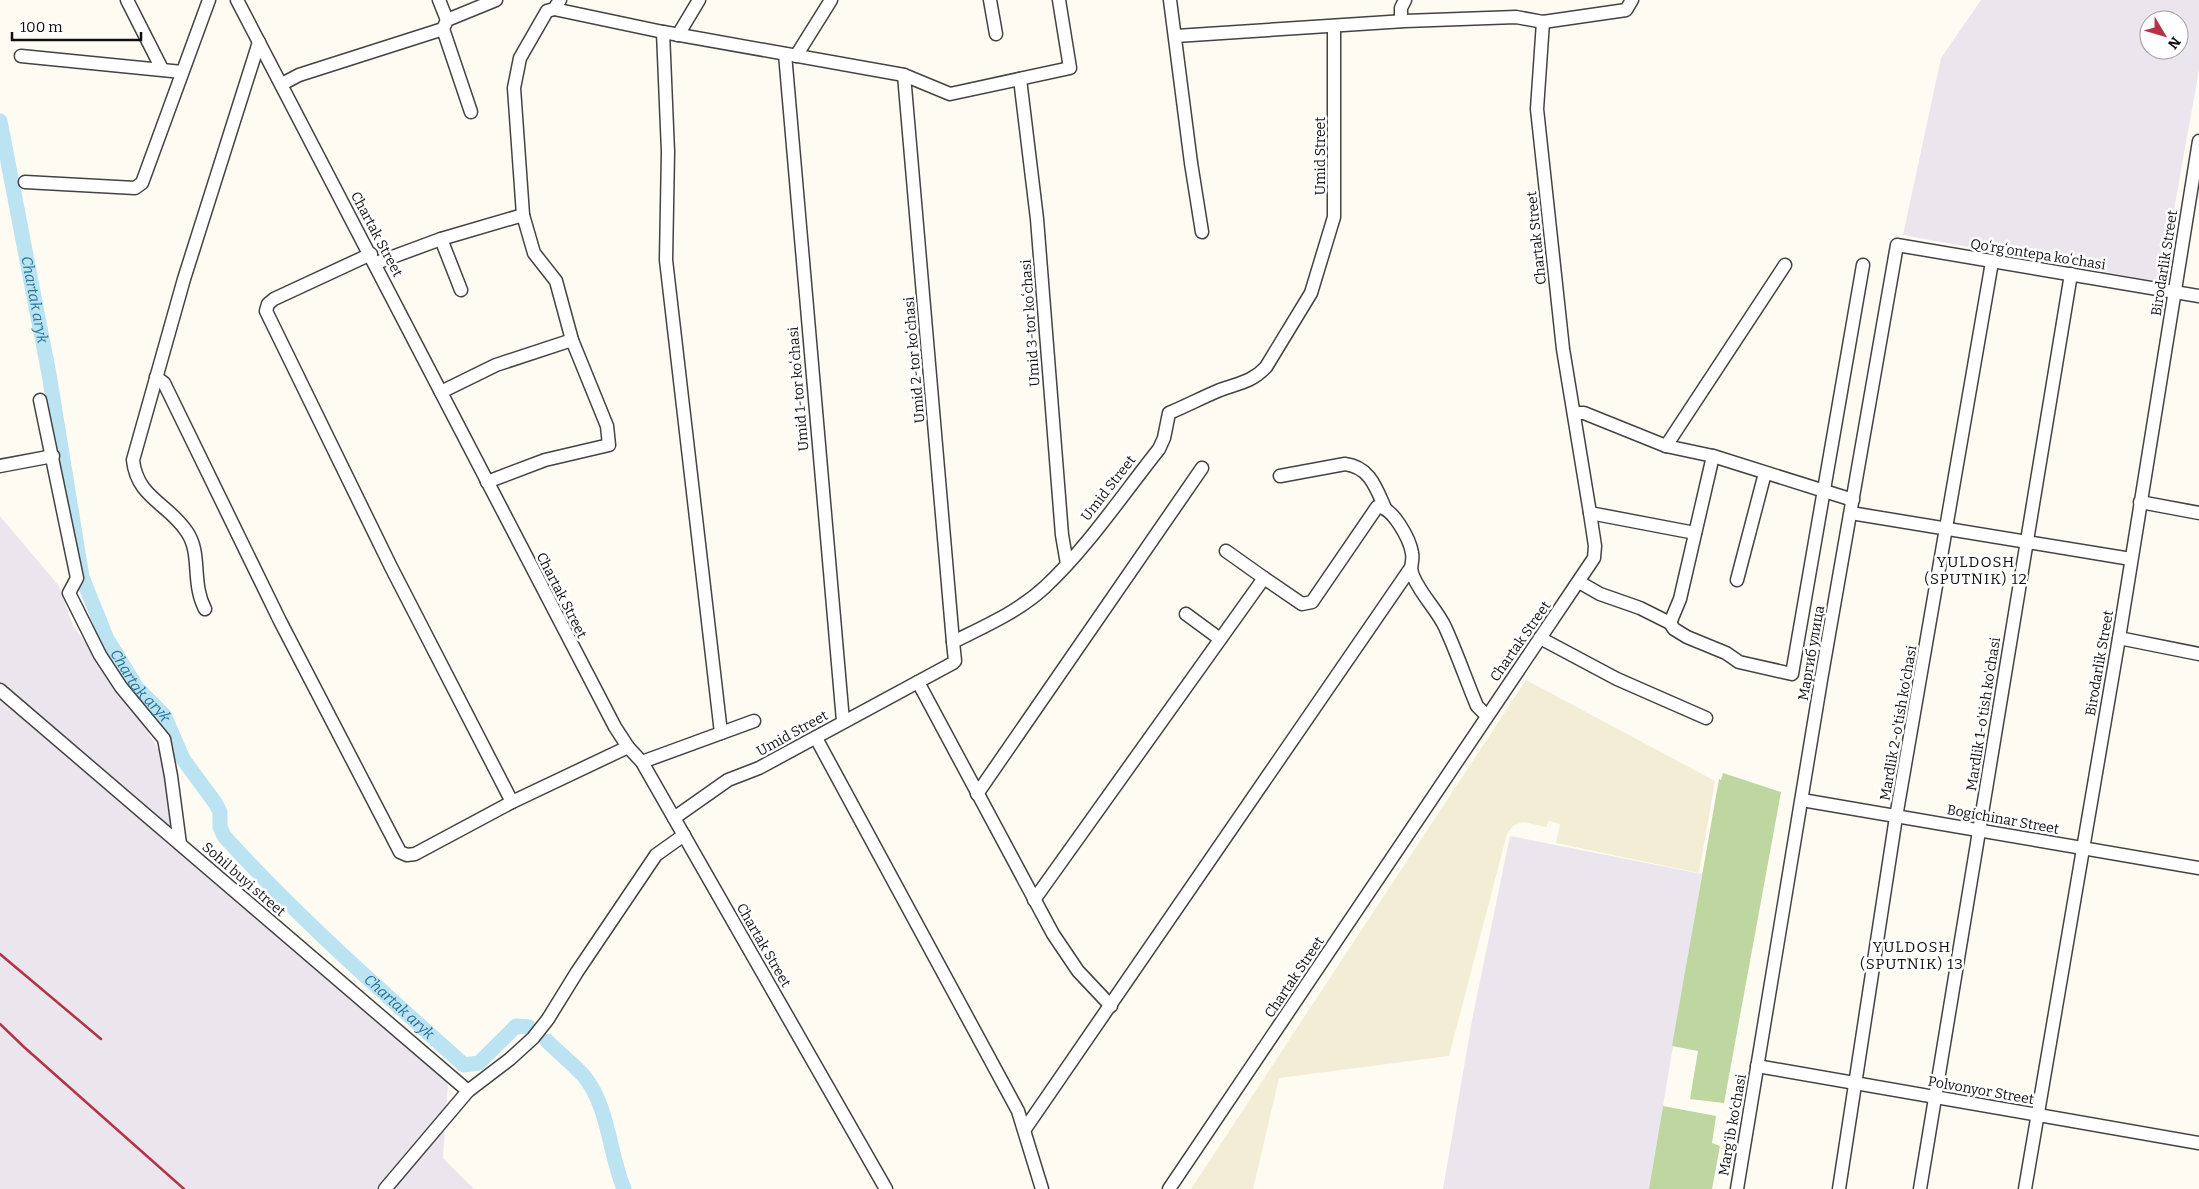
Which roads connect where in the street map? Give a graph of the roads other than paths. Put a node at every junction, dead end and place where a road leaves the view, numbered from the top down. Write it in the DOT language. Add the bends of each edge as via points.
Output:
graph roads {
  1 [pos="127,0"];
  2 [pos="209,0"];
  3 [pos="237,0"];
  4 [pos="439,0"];
  5 [pos="496,0"];
  6 [pos="699,0"];
  7 [pos="830,0"];
  8 [pos="990,0"];
  9 [pos="1059,0"];
  10 [pos="1170,0"];
  11 [pos="1405,0"];
  12 [pos="1632,0"];
  13 [pos="557,4"];
  14 [pos="1401,21"];
  15 [pos="1543,22"];
  16 [pos="445,24"];
  17 [pos="1334,26"];
  18 [pos="662,32"];
  19 [pos="996,34"];
  20 [pos="678,35"];
  21 [pos="1176,36"];
  22 [pos="259,42"];
  23 [pos="790,55"];
  24 [pos="21,56"];
  25 [pos="162,69"];
  26 [pos="182,72"];
  27 [pos="904,75"];
  28 [pos="1020,79"];
  29 [pos="282,84"];
  30 [pos="471,112"];
  31 [pos="2199,141"];
  32 [pos="25,182"];
  33 [pos="523,215"];
  34 [pos="1202,232"];
  35 [pos="441,239"];
  36 [pos="1897,245"];
  37 [pos="373,258"];
  38 [pos="1992,262"];
  39 [pos="1785,265"];
  40 [pos="1862,265"];
  41 [pos="2071,274"];
  42 [pos="461,290"];
  43 [pos="2175,291"];
  44 [pos="2199,296"];
  45 [pos="572,340"];
  46 [pos="156,377"];
  47 [pos="441,392"];
  48 [pos="40,400"];
  49 [pos="1574,414"];
  50 [pos="1666,446"];
  51 [pos="53,456"];
  52 [pos="1713,456"];
  53 [pos="0,466"];
  54 [pos="1202,468"];
  55 [pos="1765,474"];
  56 [pos="1280,476"];
  57 [pos="487,482"];
  58 [pos="1822,491"];
  59 [pos="1853,500"];
  60 [pos="2140,502"];
  61 [pos="1386,508"];
  62 [pos="1851,513"];
  63 [pos="2199,513"];
  64 [pos="1590,514"];
  65 [pos="1947,530"];
  66 [pos="1695,534"];
  67 [pos="2026,543"];
  68 [pos="1226,550"];
  69 [pos="2131,559"];
  70 [pos="1067,564"];
  71 [pos="1410,569"];
  72 [pos="1264,578"];
  73 [pos="1737,580"];
  74 [pos="1579,582"];
  75 [pos="205,609"];
  76 [pos="1186,614"];
  77 [pos="1670,623"];
  78 [pos="1540,638"];
  79 [pos="2118,638"];
  80 [pos="1220,639"];
  81 [pos="953,642"];
  82 [pos="2199,654"];
  83 [pos="918,682"];
  84 [pos="0,690"];
  85 [pos="1487,716"];
  86 [pos="1706,718"];
  87 [pos="754,721"];
  88 [pos="843,721"];
  89 [pos="721,733"];
  90 [pos="816,738"];
  91 [pos="628,747"];
  92 [pos="642,762"];
  93 [pos="977,794"];
  94 [pos="1802,800"];
  95 [pos="512,802"];
  96 [pos="1896,817"];
  97 [pos="674,818"];
  98 [pos="1979,830"];
  99 [pos="684,835"];
  100 [pos="180,844"];
  101 [pos="2082,848"];
  102 [pos="2199,868"];
  103 [pos="1034,900"];
  104 [pos="1111,1006"];
  105 [pos="1757,1066"];
  106 [pos="1856,1085"];
  107 [pos="468,1091"];
  108 [pos="1935,1098"];
  109 [pos="2037,1115"];
  110 [pos="1025,1129"];
  111 [pos="2199,1143"];
  112 [pos="385,1189"];
  113 [pos="886,1189"];
  114 [pos="1042,1189"];
  115 [pos="1169,1189"];
  116 [pos="1737,1189"];
  117 [pos="1838,1189"];
  118 [pos="1920,1189"];
  119 [pos="2025,1189"];
  1 -- 25 [label="street"];
  2 -- 26 [label="street"];
  3 -- 22 [label="street, Chartak Street"];
  4 -- 16 [label="street"];
  5 -- 16 [label="street"];
  6 -- 20 [label="street"];
  7 -- 23 [label="street"];
  8 -- 19 [label="street"];
  9 -- 28 [label="street" via="1070,68"];
  10 -- 21 [label="street"];
  11 -- 14 [label="street"];
  12 -- 15 [label="street" via="1626,10"];
  13 -- 18 [label="street"];
  13 -- 33 [label="street" via="548,11 525,47 514,88"];
  14 -- 15 [label="street" via="1516,17"];
  14 -- 17 [label="street"];
  15 -- 49 [label="street, Chartak Street" via="1537,109 1563,349"];
  16 -- 29 [label="street"];
  16 -- 30 [label="street"];
  17 -- 21 [label="street"];
  17 -- 70 [label="street, Umid Street" via="1334,217 1311,292 1257,377 1169,413 1159,449"];
  18 -- 20 [label="street"];
  18 -- 89 [label="street" via="668,152 666,260"];
  20 -- 23 [label="street"];
  21 -- 34 [label="street"];
  22 -- 29 [label="street, Chartak Street"];
  22 -- 46 [label="street"];
  23 -- 27 [label="street"];
  23 -- 88 [label="street, Umid 1-tor koʻchasi"];
  24 -- 25 [label="street"];
  25 -- 26 [label="street"];
  26 -- 32 [label="street" via="142,183 135,188"];
  27 -- 28 [label="street" via="950,94"];
  27 -- 81 [label="street, Umid 2-tor koʻchasi"];
  28 -- 70 [label="street, Umid 3-tor koʻchasi" via="1037,219"];
  29 -- 37 [label="street, Chartak Street"];
  31 -- 43 [label="street, Birodarlik Street"];
  33 -- 35 [label="street"];
  33 -- 45 [label="street" via="534,253 556,281"];
  35 -- 37 [label="street"];
  35 -- 42 [label="street"];
  36 -- 38 [label="street, Qoʻrgʻontepa koʻchasi"];
  36 -- 59 [label="street, Маргиб улица"];
  37 -- 47 [label="street, Chartak Street"];
  37 -- 95 [label="street" via="274,299 266,311"];
  38 -- 41 [label="street, Qoʻrgʻontepa koʻchasi"];
  38 -- 65 [label="street, Mardlik 2-o'tish ko'chasi"];
  39 -- 50 [label="street"];
  40 -- 58 [label="street"];
  41 -- 43 [label="street, Qoʻrgʻontepa koʻchasi"];
  41 -- 67 [label="street, Mardlik 1-o'tish ko'chasi"];
  43 -- 44 [label="street, Qoʻrgʻontepa koʻchasi"];
  43 -- 60 [label="street, Birodarlik Street"];
  45 -- 47 [label="street" via="496,365"];
  45 -- 57 [label="street" via="607,426 609,444 546,460"];
  46 -- 75 [label="street" via="133,460 134,473 142,489 187,532 194,548 196,589"];
  46 -- 95 [label="street" via="164,383 280,621 400,852 415,854"];
  47 -- 57 [label="street, Chartak Street"];
  48 -- 51 [label="street"];
  49 -- 50 [label="street" via="1584,413"];
  49 -- 64 [label="street, Chartak Street"];
  50 -- 52 [label="street"];
  51 -- 53 [label="street"];
  51 -- 100 [label="street" via="77,578 69,593 100,655 164,740"];
  52 -- 55 [label="street"];
  52 -- 66 [label="street"];
  54 -- 93 [label="street"];
  55 -- 58 [label="street"];
  55 -- 73 [label="street"];
  56 -- 61 [label="street" via="1345,464 1355,466 1371,477"];
  57 -- 91 [label="street, Chartak Street" via="582,666"];
  58 -- 59 [label="street"];
  58 -- 77 [label="street" via="1792,674 1739,662 1674,629"];
  59 -- 62 [label="street, Маргиб улица"];
  60 -- 63 [label="street"];
  60 -- 69 [label="street, Birodarlik Street"];
  61 -- 71 [label="street" via="1411,550"];
  61 -- 72 [label="street" via="1381,506 1373,510 1312,602 1302,604"];
  62 -- 65 [label="street"];
  62 -- 94 [label="street, Маргиб улица"];
  64 -- 66 [label="street"];
  64 -- 74 [label="street, Chartak Street" via="1596,552"];
  65 -- 67 [label="street"];
  65 -- 96 [label="street, Mardlik 2-o'tish ko'chasi"];
  66 -- 77 [label="street" via="1680,599"];
  67 -- 69 [label="street"];
  67 -- 98 [label="street, Mardlik 1-o'tish ko'chasi"];
  68 -- 72 [label="street"];
  69 -- 79 [label="street, Birodarlik Street"];
  70 -- 81 [label="street, Umid Street" via="1044,588 1005,617"];
  71 -- 85 [label="street" via="1444,626 1476,706"];
  71 -- 104 [label="street"];
  72 -- 80 [label="street"];
  74 -- 77 [label="street"];
  74 -- 78 [label="street, Chartak Street"];
  76 -- 80 [label="street"];
  78 -- 85 [label="street, Chartak Street"];
  78 -- 86 [label="street" via="1617,679"];
  79 -- 82 [label="street"];
  79 -- 101 [label="street, Birodarlik Street"];
  80 -- 103 [label="street"];
  81 -- 83 [label="street, Umid Street" via="954,662"];
  83 -- 88 [label="street, Umid Street"];
  83 -- 93 [label="street"];
  84 -- 100 [label="street, Sohil buyi street"];
  85 -- 115 [label="street, Chartak Street"];
  87 -- 89 [label="street"];
  88 -- 90 [label="street, Umid Street"];
  89 -- 92 [label="street"];
  90 -- 97 [label="street, Umid Street" via="759,768 728,780"];
  90 -- 110 [label="street"];
  91 -- 92 [label="street, Chartak Street"];
  91 -- 95 [label="street"];
  92 -- 97 [label="street, Chartak Street"];
  93 -- 103 [label="street"];
  94 -- 96 [label="street, Bogichinar Street"];
  94 -- 105 [label="street, Маргиб улица"];
  96 -- 98 [label="street, Bogichinar Street"];
  96 -- 106 [label="street, Mardlik 2-o'tish ko'chasi"];
  97 -- 99 [label="street, Chartak Street"];
  98 -- 101 [label="street, Bogichinar Street"];
  98 -- 108 [label="street, Mardlik 1-o'tish ko'chasi"];
  99 -- 107 [label="street" via="656,855 533,1038 510,1060"];
  99 -- 113 [label="street, Chartak Street"];
  100 -- 107 [label="street, Sohil buyi street"];
  101 -- 102 [label="street, Bogichinar Street"];
  101 -- 109 [label="street, Birodarlik Street"];
  103 -- 104 [label="street" via="1052,934 1078,971"];
  104 -- 110 [label="street"];
  105 -- 106 [label="street, Polvonyor Street"];
  105 -- 116 [label="street, Marg‘ib ko‘chasi"];
  106 -- 108 [label="street, Polvonyor Street"];
  106 -- 117 [label="street, Mardlik 2-o'tish ko'chasi"];
  107 -- 112 [label="street"];
  108 -- 109 [label="street, Polvonyor Street"];
  108 -- 118 [label="street, Mardlik 1-o'tish ko'chasi"];
  109 -- 111 [label="street, Polvonyor Street"];
  109 -- 119 [label="street, Birodarlik Street"];
  110 -- 114 [label="street"];
}
